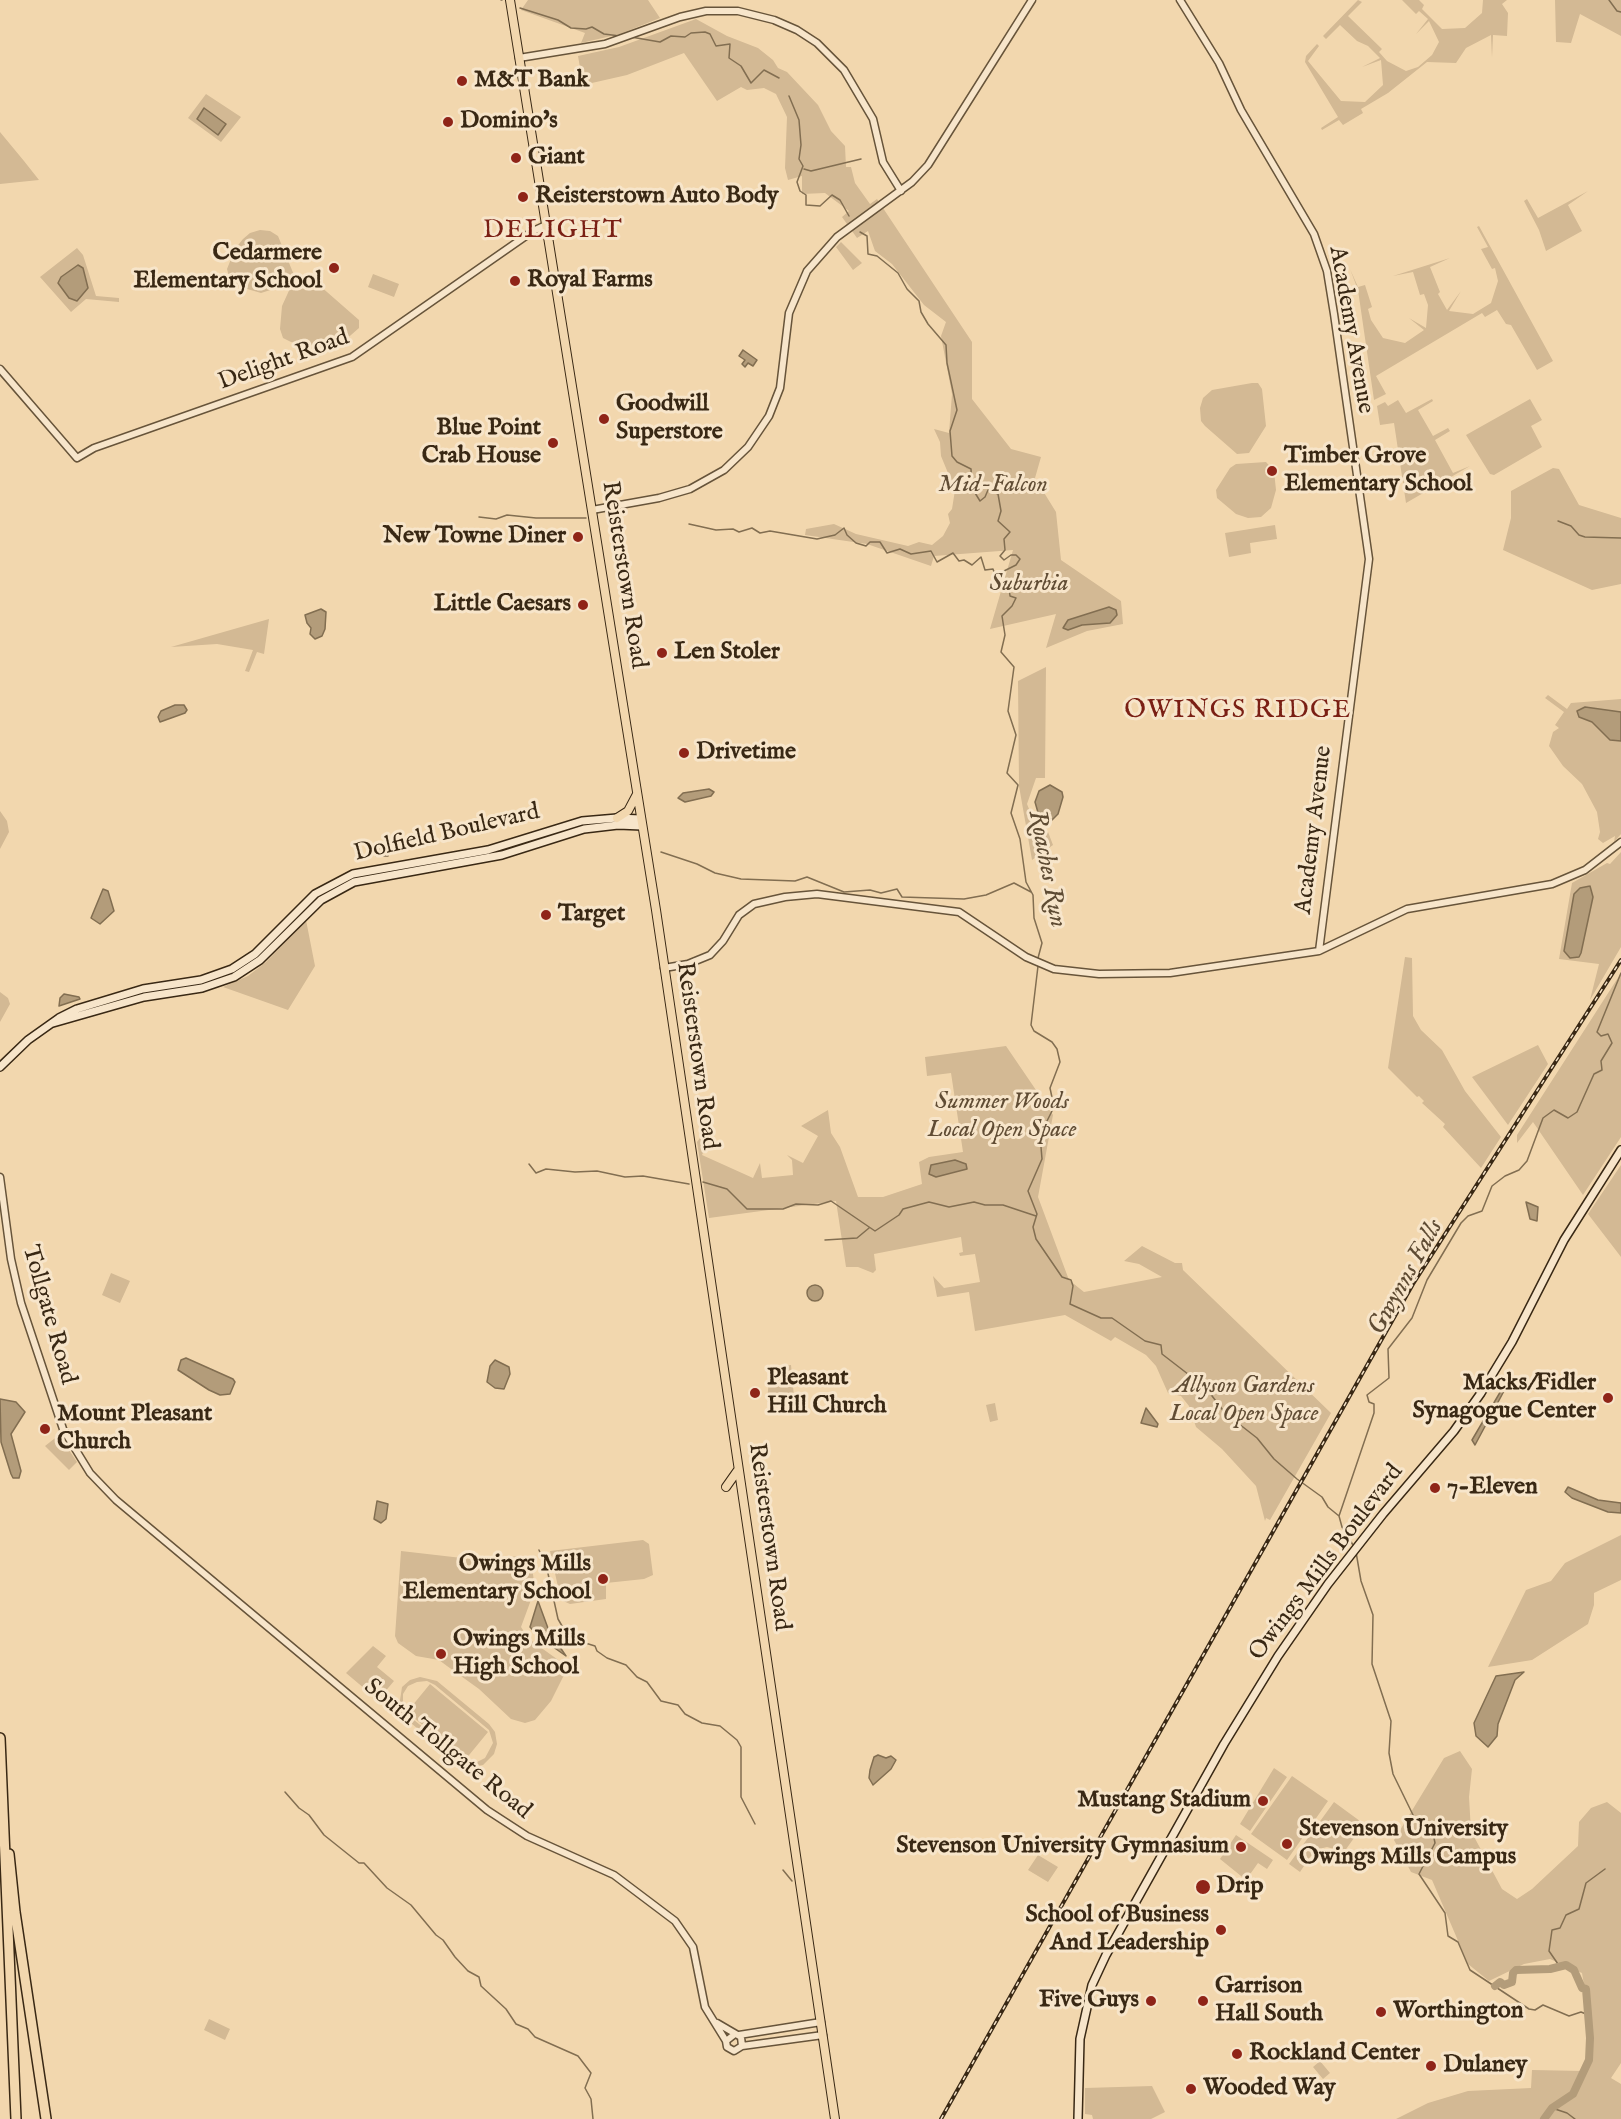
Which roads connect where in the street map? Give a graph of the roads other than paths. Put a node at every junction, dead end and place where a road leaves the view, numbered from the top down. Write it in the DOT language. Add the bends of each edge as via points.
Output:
graph roads {
  1 [pos="510,0"];
  2 [pos="1032,0"];
  3 [pos="1180,0"];
  4 [pos="519,58"];
  5 [pos="901,191"];
  6 [pos="546,225"];
  7 [pos="0,369"];
  8 [pos="592,510"];
  9 [pos="637,793"];
  10 [pos="617,818"];
  11 [pos="641,823"];
  12 [pos="1621,842"];
  13 [pos="1319,951"];
  14 [pos="664,968"];
  15 [pos="51,1024"];
  16 [pos="0,1067"];
  17 [pos="1621,1150"];
  18 [pos="0,1177"];
  19 [pos="738,1470"];
  20 [pos="726,1487"];
  21 [pos="211,1579"];
  22 [pos="0,1738"];
  23 [pos="1,1752"];
  24 [pos="714,2022"];
  25 [pos="821,2022"];
  26 [pos="737,2034"];
  27 [pos="823,2034"];
  28 [pos="726,2041"];
  29 [pos="742,2046"];
  30 [pos="16,2119"];
  31 [pos="46,2119"];
  32 [pos="835,2119"];
  33 [pos="1078,2119"];
  1 -- 4 [label="main road, Reisterstown Road"];
  2 -- 5 [label="street" via="936,154"];
  3 -- 13 [label="street, Academy Avenue" via="1314,234 1327,271 1334,314 1369,559"];
  4 -- 5 [label="street" via="605,44 680,17 722,11 765,16 805,35 835,59 877,128 886,168"];
  4 -- 6 [label="main road, Reisterstown Road"];
  5 -- 8 [label="street" via="837,237 807,271 789,313 780,388 764,426 740,456 690,489"];
  6 -- 7 [label="street, Delight Road" via="352,357 93,448 76,458"];
  6 -- 8 [label="main road, Reisterstown Road"];
  8 -- 9 [label="main road, Reisterstown Road"];
  9 -- 10 [label="main road" via="628,811"];
  9 -- 11 [label="main road, Reisterstown Road"];
  10 -- 11 [label="main road, Dolfield Boulevard"];
  10 -- 15 [label="main road, Dolfield Boulevard" via="582,821 488,850 353,874 315,894 255,954 232,969 201,980 126,994 77,1009"];
  11 -- 14 [label="main road, Reisterstown Road"];
  11 -- 15 [label="main road, Dolfield Boulevard" via="584,829 502,855 354,882 321,900 260,960 234,977 202,988 144,997"];
  12 -- 13 [label="street" via="1595,864 1564,880 1419,905"];
  13 -- 14 [label="street" via="1154,975 1078,973 1033,962 968,916 949,910 817,894 764,901 745,910 710,955"];
  14 -- 19 [label="main road, Reisterstown Road"];
  15 -- 16 [label="main road, Dolfield Boulevard"];
  17 -- 33 [label="main road, Owings Mills Boulevard" via="1571,1229 1476,1401 1344,1563 1288,1640 1246,1707 1100,1967 1080,2033"];
  18 -- 21 [label="street, Tollgate Road" via="21,1303 57,1415 73,1449 106,1491"];
  19 -- 20 [label="main road"];
  19 -- 25 [label="main road, Reisterstown Road"];
  21 -- 24 [label="street, South Tollgate Road" via="487,1810 527,1836 614,1875 675,1921 693,1947 705,2007"];
  22 -- 23 [label="highway"];
  23 -- 30 [label="highway"];
  23 -- 31 [label="highway" via="12,1888"];
  24 -- 26 [label="street"];
  24 -- 28 [label="street, South Tollgate Road"];
  25 -- 26 [label="street"];
  25 -- 27 [label="main road, Reisterstown Road"];
  26 -- 28 [label="street"];
  26 -- 29 [label="street"];
  27 -- 29 [label="street"];
  27 -- 32 [label="main road, Reisterstown Road"];
  28 -- 29 [label="street" via="732,2050"];
}
